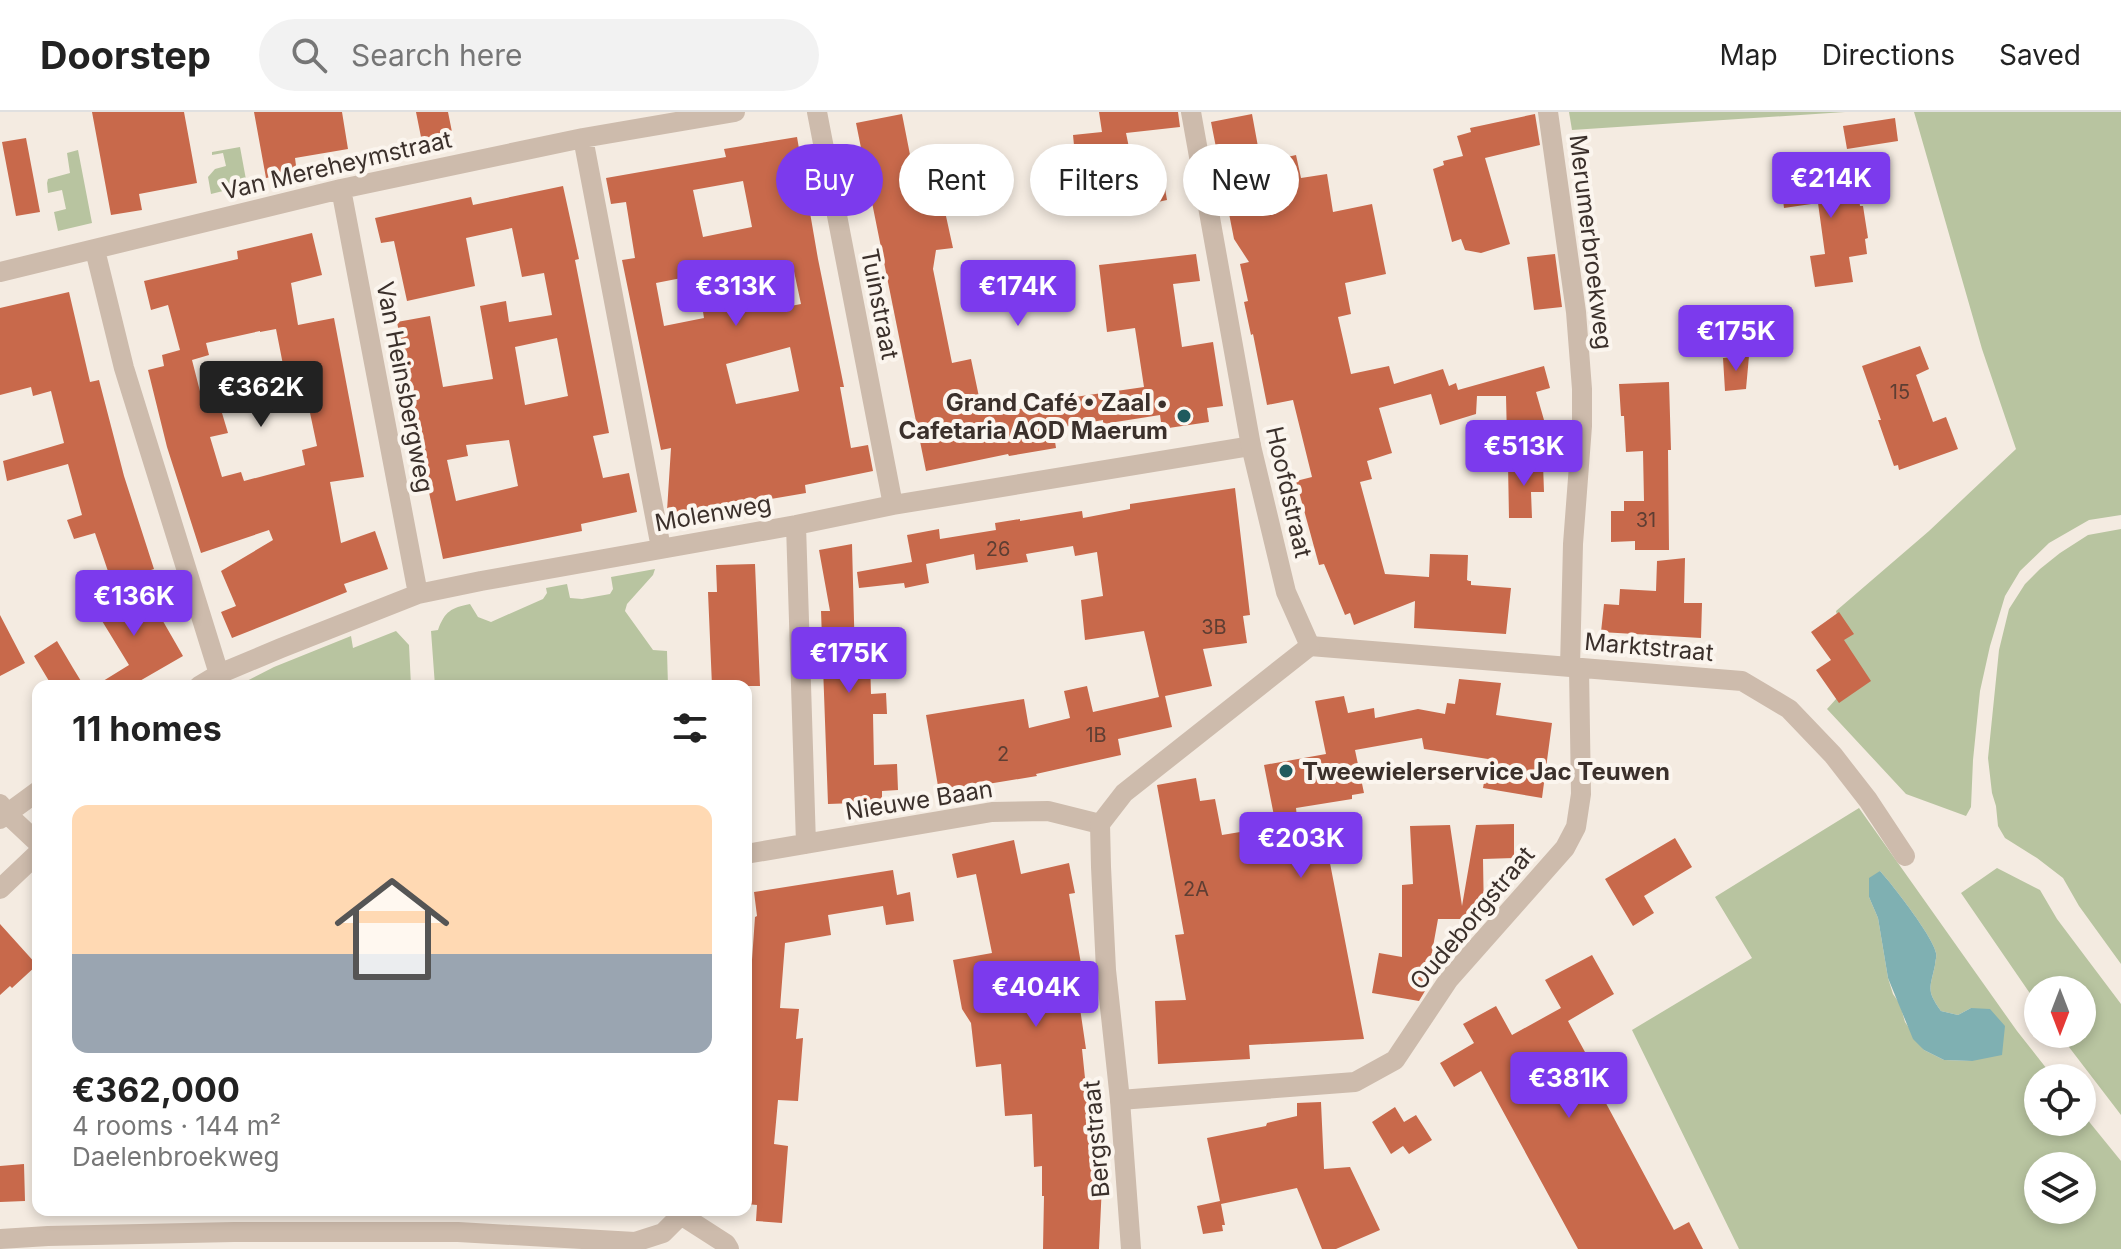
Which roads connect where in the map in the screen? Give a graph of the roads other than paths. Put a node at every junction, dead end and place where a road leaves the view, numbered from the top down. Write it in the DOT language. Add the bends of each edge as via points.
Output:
graph roads {
  1 [pos="735,112"];
  2 [pos="817,112"];
  3 [pos="1191,112"];
  4 [pos="1548,112"];
  5 [pos="583,138"];
  6 [pos="341,189"];
  7 [pos="95,250"];
  8 [pos="0,272"];
  9 [pos="1251,446"];
  10 [pos="893,505"];
  11 [pos="796,525"];
  12 [pos="661,548"];
  13 [pos="418,594"];
  14 [pos="1310,646"];
  15 [pos="1575,667"];
  16 [pos="219,674"];
  17 [pos="209,680"];
  18 [pos="32,794"];
  19 [pos="2,812"];
  20 [pos="1100,824"];
  21 [pos="32,838"];
  22 [pos="806,844"];
  23 [pos="752,853"];
  24 [pos="1905,856"];
  25 [pos="32,859"];
  26 [pos="0,889"];
  27 [pos="1120,1100"];
  28 [pos="679,1216"];
  29 [pos="686,1216"];
  30 [pos="0,1239"];
  31 [pos="209,1241"];
  32 [pos="342,1241"];
  33 [pos="478,1241"];
  34 [pos="77,1242"];
  35 [pos="611,1245"];
  36 [pos="729,1249"];
  37 [pos="1131,1249"];
  1 -- 5 [label="street, Van Mereheymstraat"];
  2 -- 10 [label="street, Tuinstraat"];
  3 -- 9 [label="street, Hoofdstraat"];
  4 -- 15 [label="street, Merumerbroekweg" via="1582,389 1573,544"];
  5 -- 6 [label="street, Van Mereheymstraat"];
  5 -- 12 [label="street"];
  6 -- 7 [label="street, Van Mereheymstraat"];
  6 -- 13 [label="street, Van Heinsbergweg"];
  7 -- 8 [label="street, Van Mereheymstraat"];
  7 -- 16 [label="street" via="124,368"];
  9 -- 10 [label="street, Molenweg"];
  9 -- 14 [label="street, Hoofdstraat" via="1286,592"];
  10 -- 11 [label="street, Molenweg"];
  11 -- 12 [label="street, Molenweg"];
  11 -- 22 [label="street"];
  12 -- 13 [label="street, Molenweg"];
  13 -- 16 [label="street, Molenweg"];
  14 -- 15 [label="street, Marktstraat"];
  14 -- 20 [label="street" via="1124,793"];
  15 -- 24 [label="street, Marktstraat" via="1742,681 1789,709 1833,755"];
  15 -- 27 [label="street, Oudeborgstraat" via="1581,794 1576,827 1565,848 1449,979 1395,1060 1355,1082"];
  16 -- 17 [label="street, Molenweg"];
  18 -- 19 [label="street"];
  19 -- 21 [label="street"];
  20 -- 22 [label="street, Nieuwe Baan" via="1048,811 992,812"];
  20 -- 27 [label="street, Bergstraat" via="1106,970"];
  22 -- 23 [label="street, Nieuwe Baan"];
  25 -- 26 [label="street"];
  27 -- 37 [label="street, Bergstraat"];
  28 -- 35 [label="street" via="663,1233"];
  29 -- 36 [label="street"];
  30 -- 34 [label="street"];
  31 -- 32 [label="street"];
  31 -- 34 [label="street"];
  32 -- 33 [label="street"];
  33 -- 35 [label="street"];
}
